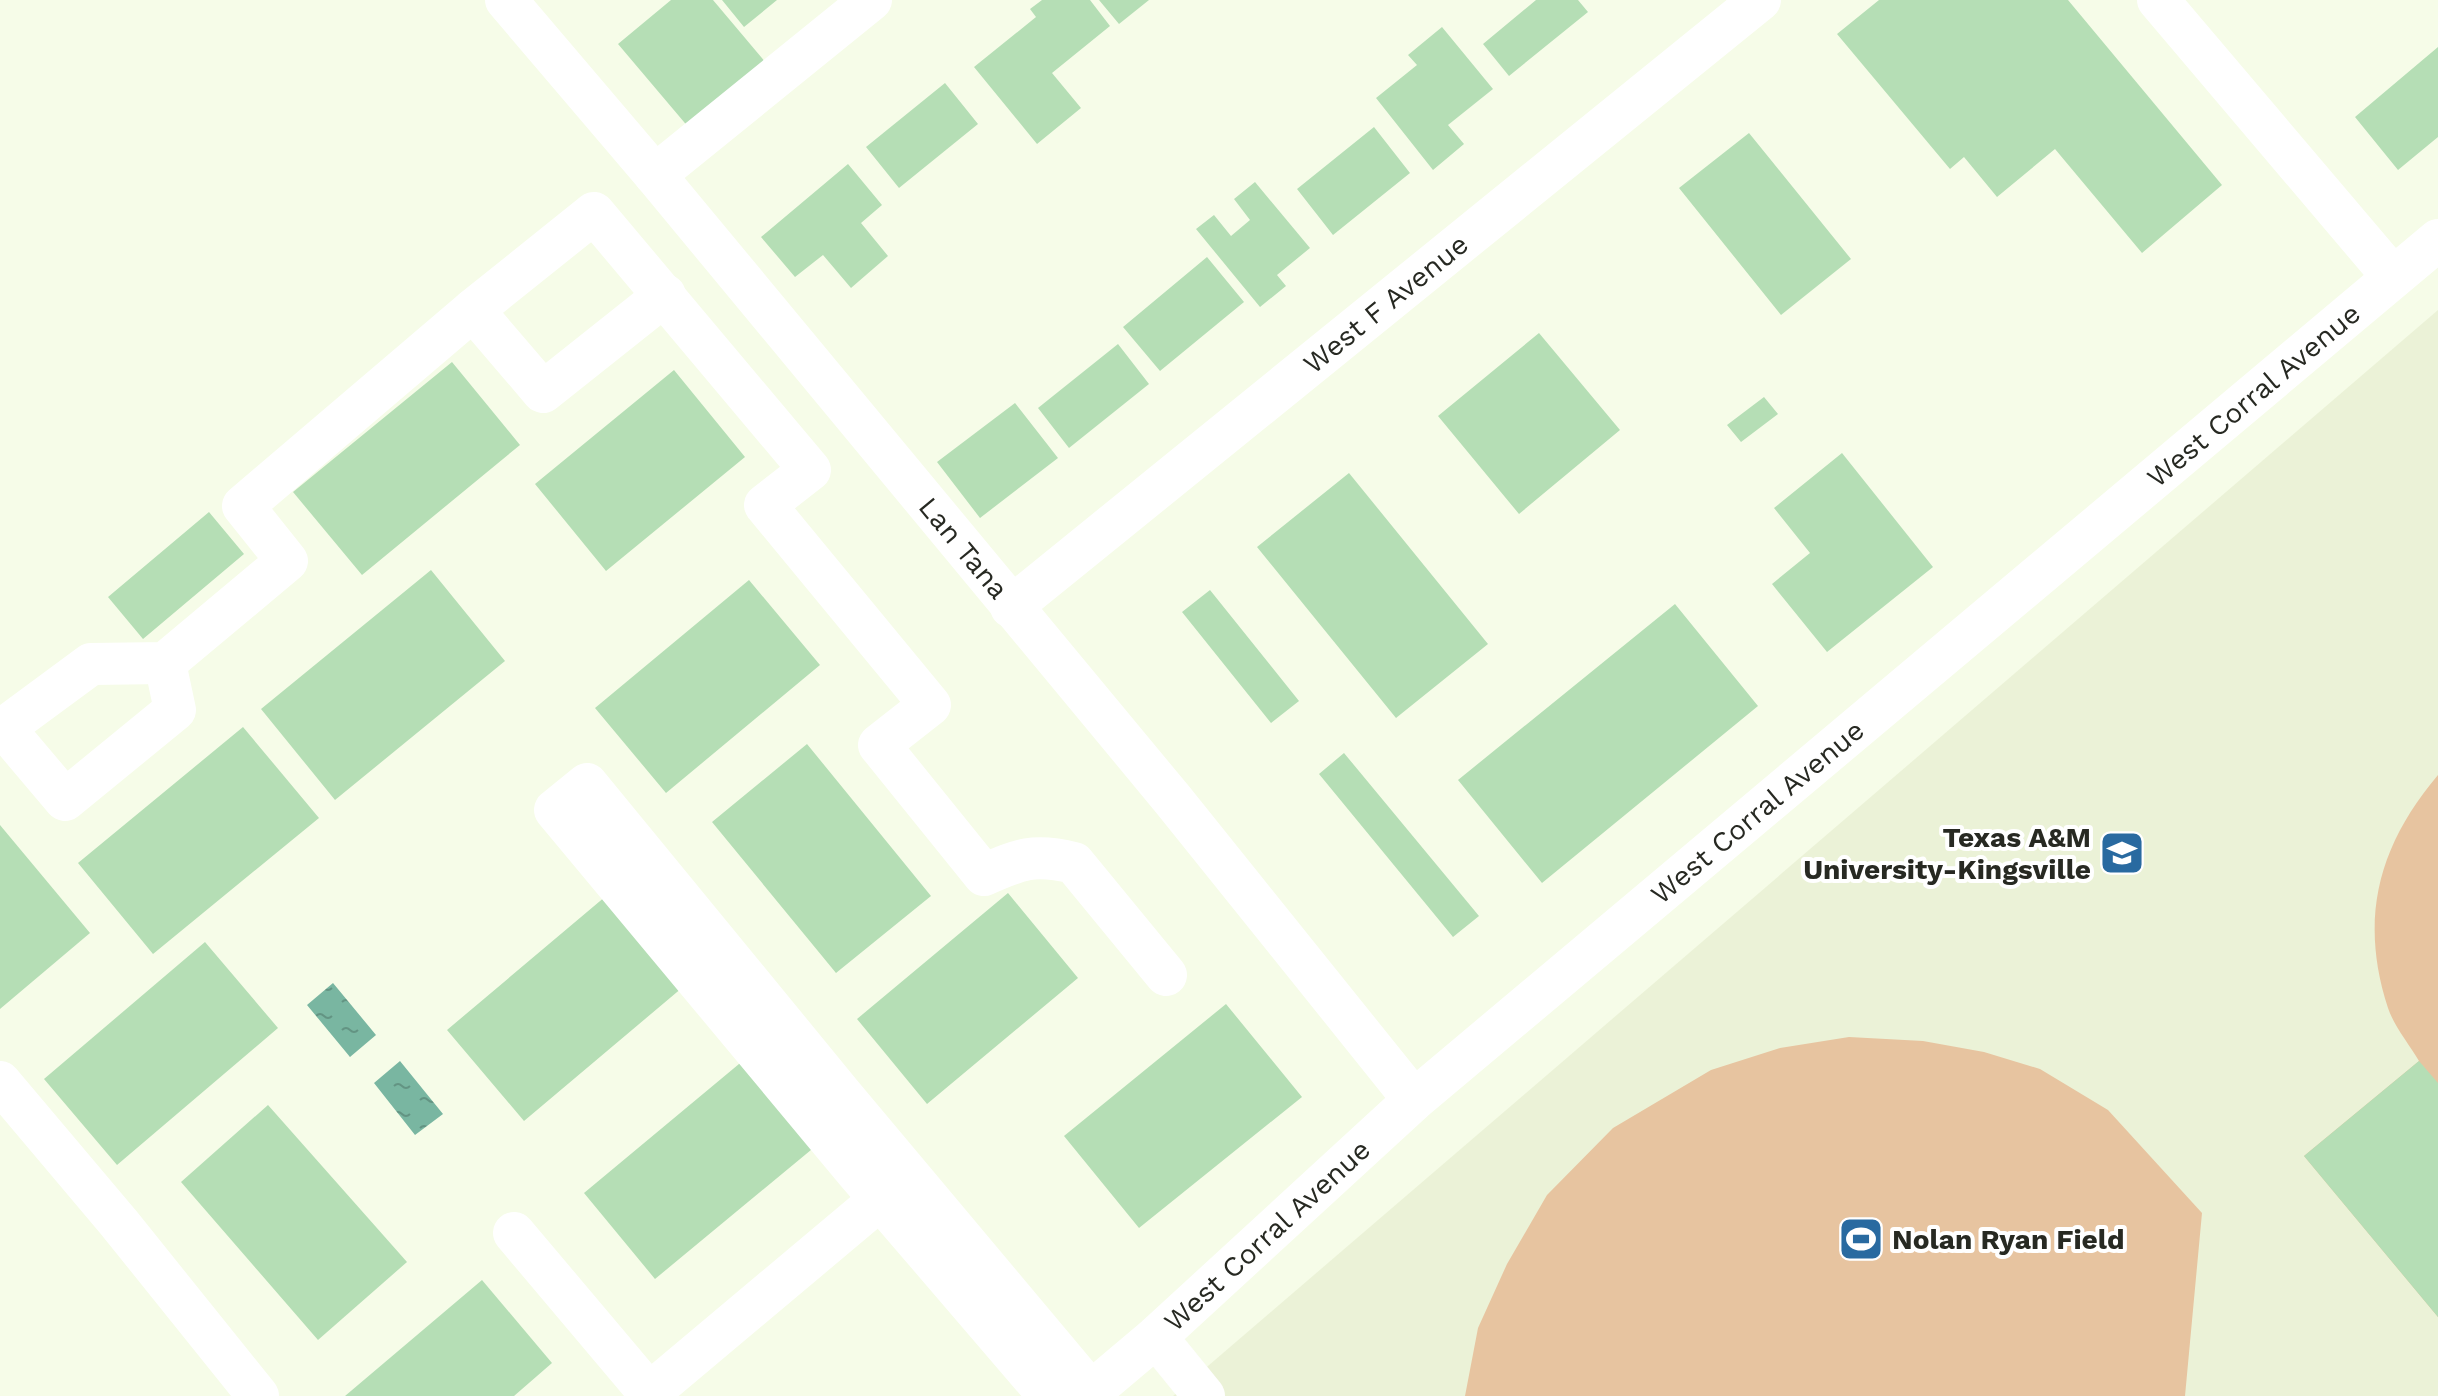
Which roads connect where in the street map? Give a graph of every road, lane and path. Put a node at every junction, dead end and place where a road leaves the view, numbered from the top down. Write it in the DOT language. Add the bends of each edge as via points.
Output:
graph roads {
  1 [pos="506,0"];
  2 [pos="871,0"];
  3 [pos="1760,0"];
  4 [pos="2158,0"];
  5 [pos="655,175"];
  6 [pos="2438,240"];
  7 [pos="2393,277"];
  8 [pos="665,295"];
  9 [pos="473,310"];
  10 [pos="1011,607"];
  11 [pos="165,663"];
  12 [pos="2,730"];
  13 [pos="1166,975"];
  14 [pos="0,1082"];
  15 [pos="1414,1100"];
  16 [pos="895,1187"];
  17 [pos="514,1233"];
  18 [pos="1156,1337"];
  19 [pos="647,1394"];
  20 [pos="1088,1394"];
  21 [pos="258,1396"];
  22 [pos="1049,1396"];
  23 [pos="1204,1396"];
  1 -- 5 [label="street, Lan Tana"];
  2 -- 5 [label="street"];
  3 -- 10 [label="street, West F Avenue"];
  4 -- 7 [label="street"];
  5 -- 10 [label="street, Lan Tana"];
  6 -- 7 [label="street, West Corral Avenue"];
  7 -- 15 [label="street, West Corral Avenue"];
  8 -- 9 [label="street" via="594,213"];
  8 -- 9 [label="street" via="543,392"];
  8 -- 13 [label="street" via="810,470 765,505 930,705 879,745 984,875 1021,859 1051,857 1074,863"];
  9 -- 11 [label="street" via="243,506 287,561"];
  10 -- 15 [label="street, Lan Tana"];
  11 -- 12 [label="street" via="91,664"];
  11 -- 12 [label="street" via="175,710 65,800"];
  14 -- 21 [label="street"];
  15 -- 18 [label="street, West Corral Avenue"];
  16 -- 16 [label="street" via="587,784 555,810"];
  16 -- 19 [label="street"];
  16 -- 20 [label="street"];
  16 -- 22 [label="street"];
  17 -- 19 [label="street"];
  18 -- 20 [label="street, West Corral Avenue"];
  18 -- 23 [label="street"];
}
